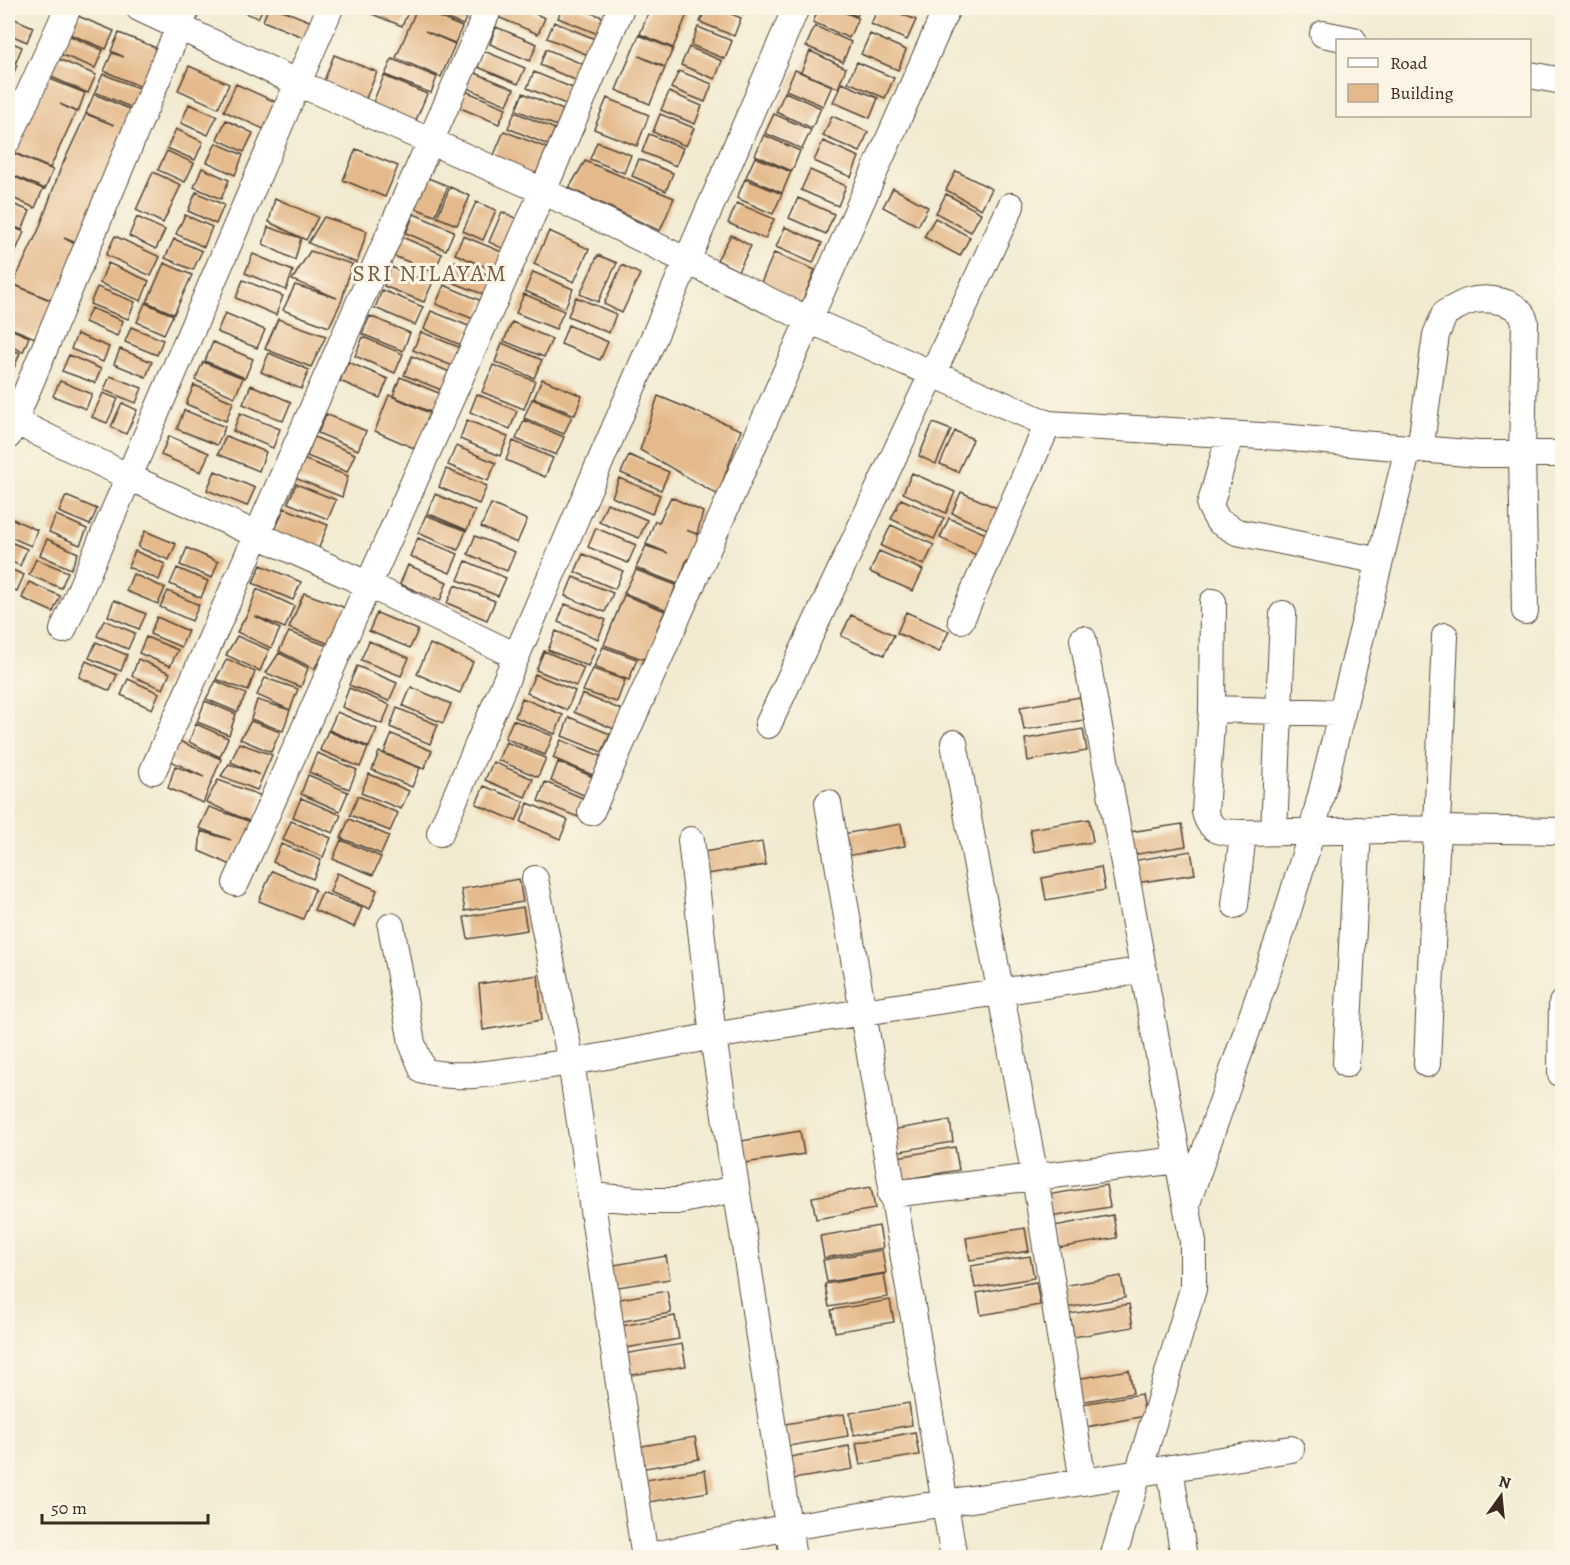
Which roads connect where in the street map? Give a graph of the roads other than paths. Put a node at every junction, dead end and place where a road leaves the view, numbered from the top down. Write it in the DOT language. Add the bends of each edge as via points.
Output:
graph roads {
  1 [pos="68,8"];
  2 [pos="140,8"];
  3 [pos="330,8"];
  4 [pos="489,8"];
  5 [pos="621,8"];
  6 [pos="796,8"];
  7 [pos="947,8"];
  8 [pos="183,16"];
  9 [pos="1323,34"];
  10 [pos="1348,39"];
  11 [pos="1531,75"];
  12 [pos="1563,81"];
  13 [pos="298,83"];
  14 [pos="8,140"];
  15 [pos="430,142"];
  16 [pos="543,191"];
  17 [pos="1011,206"];
  18 [pos="687,260"];
  19 [pos="809,320"];
  20 [pos="932,375"];
  21 [pos="1048,424"];
  22 [pos="10,425"];
  23 [pos="1230,435"];
  24 [pos="1414,450"];
  25 [pos="1522,454"];
  26 [pos="1563,454"];
  27 [pos="129,477"];
  28 [pos="257,535"];
  29 [pos="1380,561"];
  30 [pos="369,585"];
  31 [pos="1213,603"];
  32 [pos="1525,611"];
  33 [pos="1283,614"];
  34 [pos="961,621"];
  35 [pos="63,630"];
  36 [pos="1445,636"];
  37 [pos="1083,639"];
  38 [pos="516,656"];
  39 [pos="1212,709"];
  40 [pos="1279,711"];
  41 [pos="1342,713"];
  42 [pos="768,725"];
  43 [pos="954,743"];
  44 [pos="153,771"];
  45 [pos="828,803"];
  46 [pos="591,812"];
  47 [pos="1438,829"];
  48 [pos="1358,830"];
  49 [pos="1312,831"];
  50 [pos="1563,831"];
  51 [pos="1274,832"];
  52 [pos="440,833"];
  53 [pos="1243,833"];
  54 [pos="691,840"];
  55 [pos="535,879"];
  56 [pos="236,883"];
  57 [pos="1235,905"];
  58 [pos="391,926"];
  59 [pos="1144,970"];
  60 [pos="1000,993"];
  61 [pos="1563,1003"];
  62 [pos="862,1011"];
  63 [pos="713,1036"];
  64 [pos="570,1062"];
  65 [pos="1346,1064"];
  66 [pos="1427,1064"];
  67 [pos="1561,1074"];
  68 [pos="1179,1160"];
  69 [pos="1035,1177"];
  70 [pos="736,1189"];
  71 [pos="891,1194"];
  72 [pos="591,1196"];
  73 [pos="1187,1204"];
  74 [pos="1291,1449"];
  75 [pos="1170,1468"];
  76 [pos="1138,1473"];
  77 [pos="1083,1482"];
  78 [pos="944,1502"];
  79 [pos="788,1527"];
  80 [pos="645,1557"];
  81 [pos="793,1557"];
  82 [pos="954,1557"];
  83 [pos="1113,1557"];
  84 [pos="1184,1557"];
  1 -- 14 [label="street"];
  2 -- 8 [label="street"];
  3 -- 13 [label="street"];
  4 -- 15 [label="street"];
  5 -- 16 [label="street"];
  6 -- 18 [label="street"];
  7 -- 19 [label="street"];
  8 -- 13 [label="street"];
  8 -- 22 [label="street"];
  9 -- 10 [label="street"];
  11 -- 12 [label="street"];
  13 -- 15 [label="street"];
  13 -- 27 [label="street"];
  15 -- 16 [label="street"];
  15 -- 28 [label="street"];
  16 -- 18 [label="street"];
  16 -- 30 [label="street"];
  17 -- 20 [label="street"];
  18 -- 19 [label="street"];
  18 -- 38 [label="street"];
  19 -- 20 [label="street"];
  19 -- 46 [label="street"];
  20 -- 21 [label="street"];
  20 -- 42 [label="street"];
  21 -- 23 [label="street"];
  21 -- 34 [label="street"];
  22 -- 27 [label="street"];
  23 -- 24 [label="street"];
  23 -- 29 [label="street" via="1210,506 1218,520 1237,532"];
  24 -- 25 [label="street"];
  24 -- 25 [label="street" via="1441,320 1445,313 1468,302 1489,300 1515,305 1525,321"];
  24 -- 29 [label="street"];
  25 -- 26 [label="street"];
  25 -- 32 [label="street"];
  27 -- 28 [label="street"];
  27 -- 35 [label="street"];
  28 -- 30 [label="street"];
  28 -- 44 [label="street"];
  29 -- 41 [label="street"];
  30 -- 38 [label="street"];
  30 -- 56 [label="street"];
  31 -- 39 [label="street"];
  33 -- 40 [label="street"];
  36 -- 47 [label="street"];
  37 -- 59 [label="street"];
  38 -- 52 [label="street"];
  39 -- 40 [label="street"];
  39 -- 53 [label="street" via="1204,812 1207,823 1222,832"];
  40 -- 41 [label="street"];
  40 -- 51 [label="street"];
  41 -- 49 [label="street"];
  43 -- 60 [label="street"];
  45 -- 62 [label="street"];
  47 -- 48 [label="street"];
  47 -- 50 [label="street"];
  47 -- 66 [label="street"];
  48 -- 49 [label="street"];
  48 -- 65 [label="street"];
  49 -- 51 [label="street"];
  49 -- 73 [label="street"];
  51 -- 53 [label="street"];
  53 -- 57 [label="street"];
  54 -- 63 [label="street"];
  55 -- 64 [label="street"];
  58 -- 64 [label="street" via="412,1043 423,1071 467,1076"];
  59 -- 60 [label="street"];
  59 -- 68 [label="street"];
  60 -- 62 [label="street"];
  60 -- 69 [label="street"];
  61 -- 67 [label="street"];
  62 -- 63 [label="street"];
  62 -- 71 [label="street"];
  63 -- 64 [label="street"];
  63 -- 70 [label="street"];
  64 -- 72 [label="street"];
  68 -- 69 [label="street"];
  68 -- 73 [label="street"];
  69 -- 71 [label="street"];
  69 -- 77 [label="street"];
  70 -- 72 [label="street" via="677,1201"];
  70 -- 79 [label="street"];
  71 -- 78 [label="street"];
  72 -- 80 [label="street"];
  73 -- 76 [label="street" via="1193,1242 1193,1289"];
  74 -- 75 [label="street"];
  75 -- 76 [label="street"];
  75 -- 84 [label="street"];
  76 -- 77 [label="street"];
  76 -- 83 [label="street"];
  77 -- 78 [label="street"];
  78 -- 79 [label="street"];
  78 -- 82 [label="street"];
  79 -- 80 [label="street"];
  79 -- 81 [label="street"];
}
